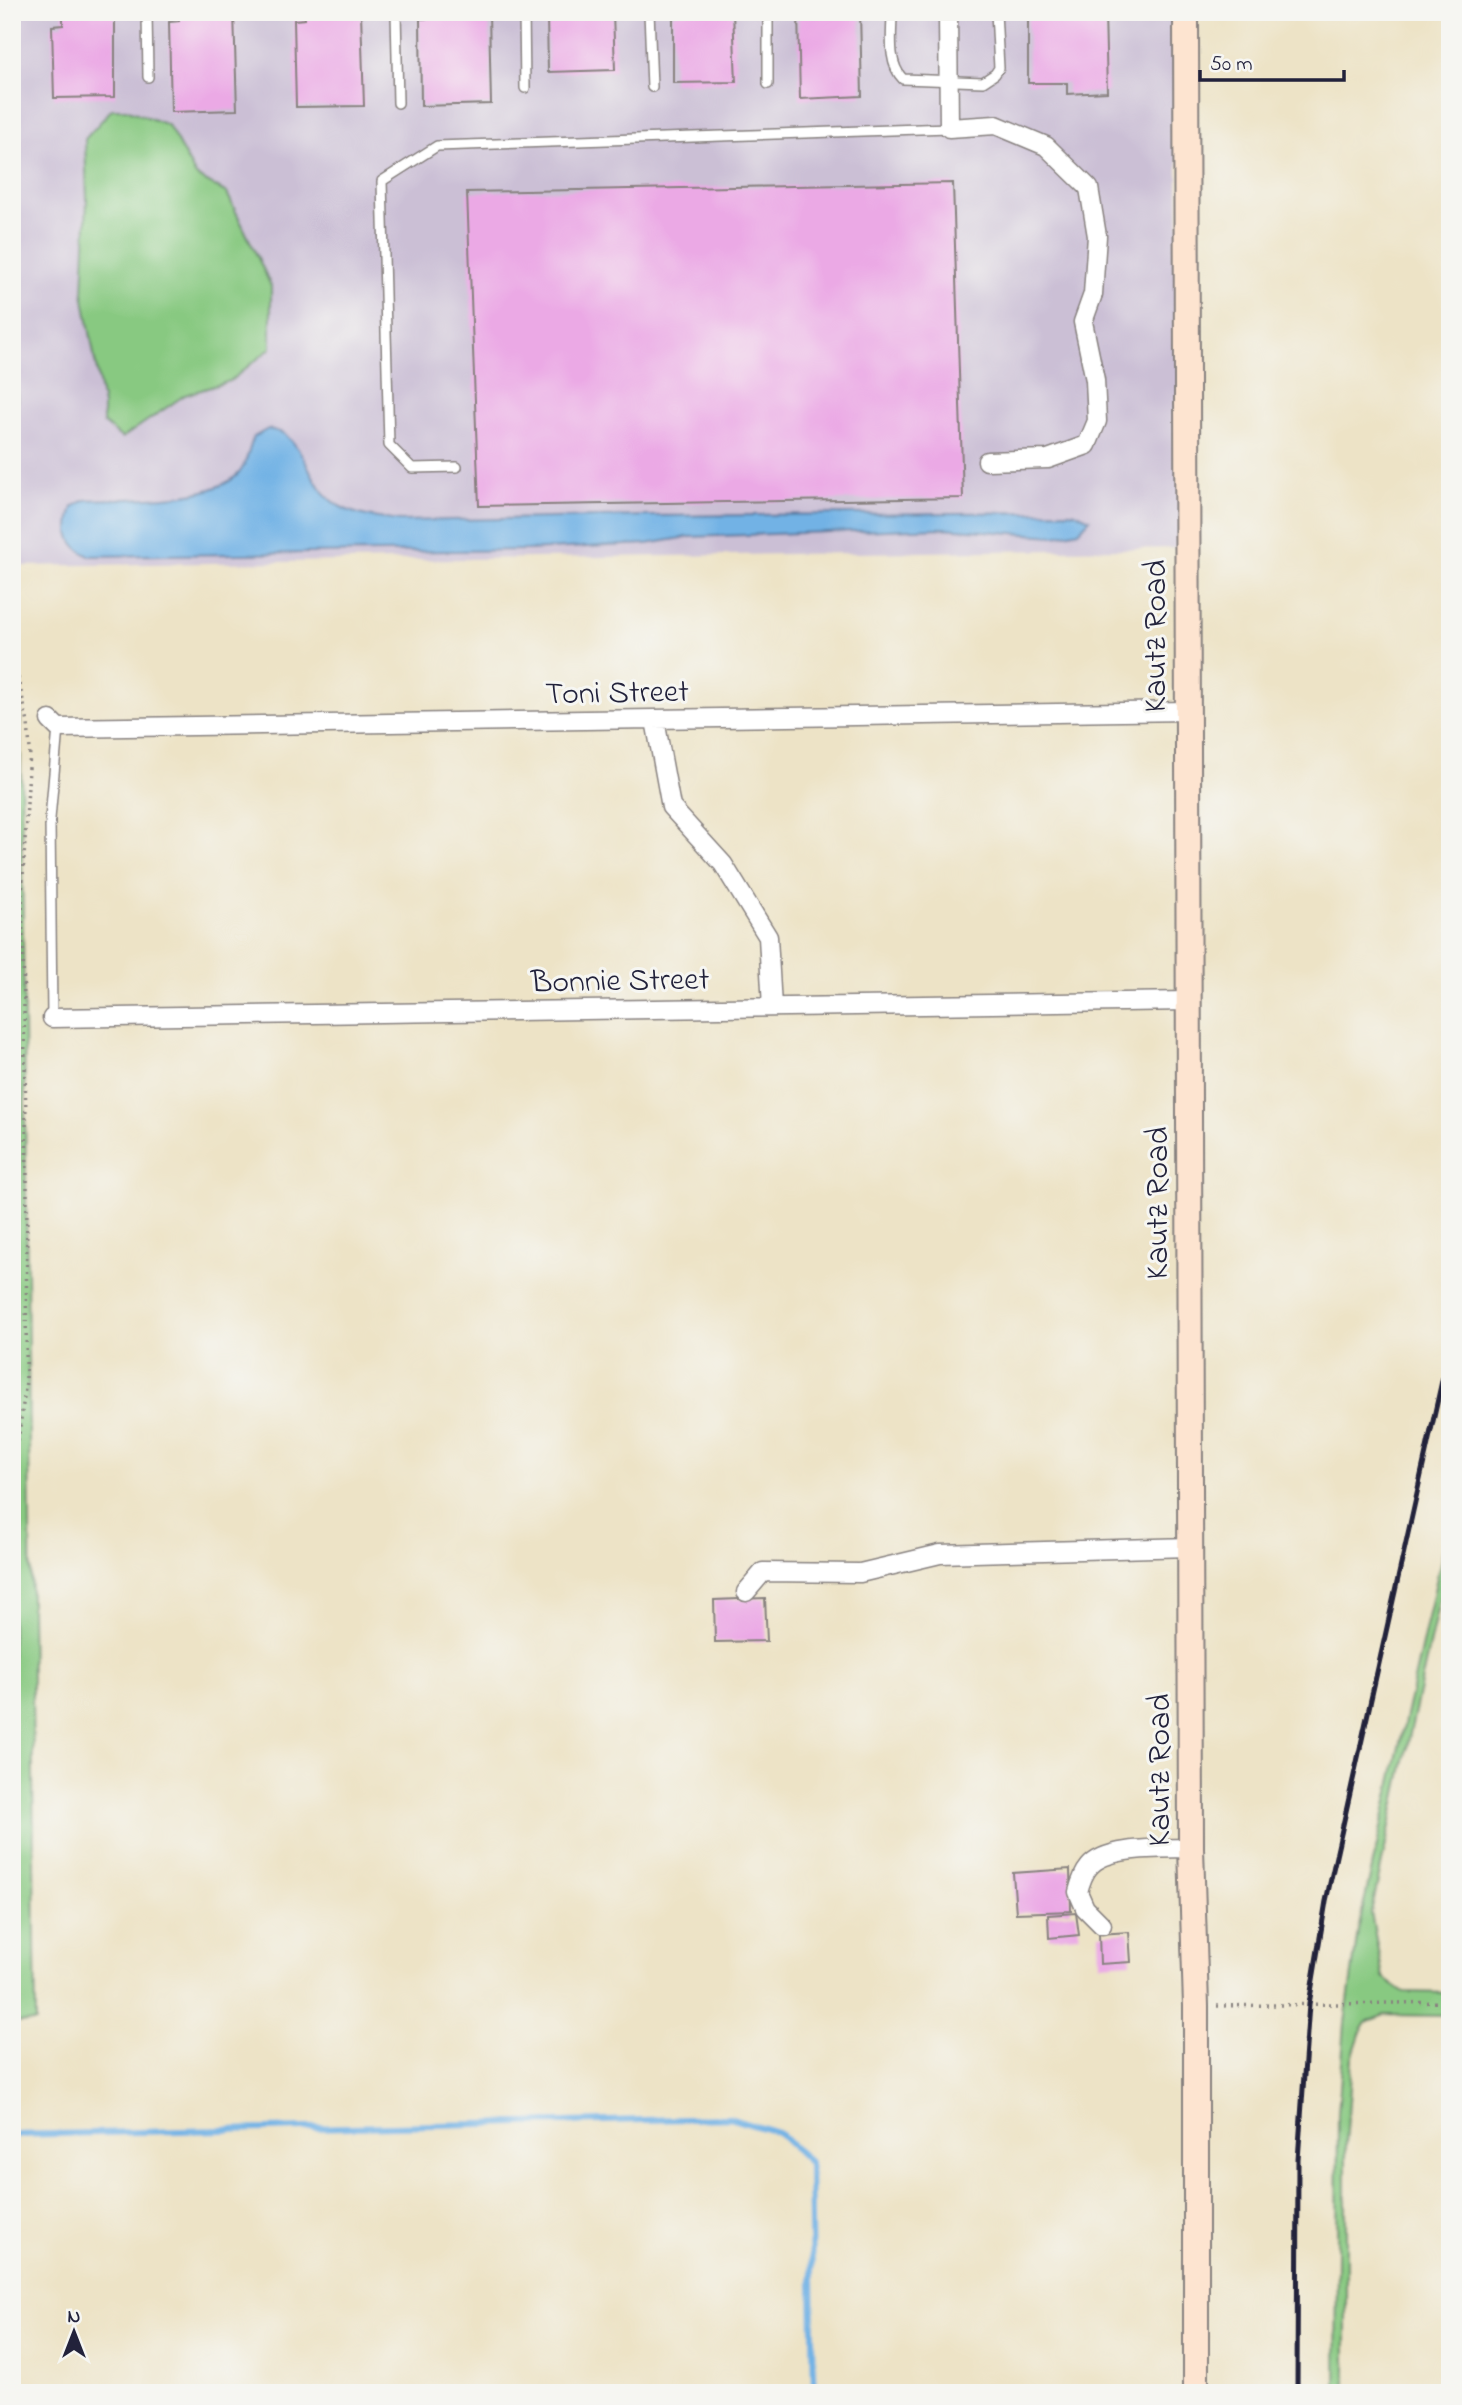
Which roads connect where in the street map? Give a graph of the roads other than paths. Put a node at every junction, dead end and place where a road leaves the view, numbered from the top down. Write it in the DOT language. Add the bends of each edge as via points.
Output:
graph roads {
  1 [pos="147,12"];
  2 [pos="396,12"];
  3 [pos="524,12"];
  4 [pos="649,12"];
  5 [pos="768,12"];
  6 [pos="892,12"];
  7 [pos="948,12"];
  8 [pos="996,12"];
  9 [pos="1186,12"];
  10 [pos="148,77"];
  11 [pos="949,82"];
  12 [pos="768,84"];
  13 [pos="652,87"];
  14 [pos="525,88"];
  15 [pos="398,103"];
  16 [pos="949,128"];
  17 [pos="987,461"];
  18 [pos="457,467"];
  19 [pos="1188,711"];
  20 [pos="655,720"];
  21 [pos="54,724"];
  22 [pos="1189,1001"];
  23 [pos="772,1007"];
  24 [pos="52,1018"];
  25 [pos="1191,1547"];
  26 [pos="746,1592"];
  27 [pos="1191,1848"];
  28 [pos="1102,1925"];
  29 [pos="1196,2393"];
  1 -- 10 [label="lane"];
  2 -- 15 [label="lane"];
  3 -- 14 [label="lane"];
  4 -- 13 [label="lane"];
  5 -- 12 [label="lane"];
  6 -- 11 [label="lane" via="896,72 903,79"];
  7 -- 11 [label="street"];
  8 -- 11 [label="lane" via="999,68 995,75 983,82"];
  9 -- 19 [label="street, Kautz Road"];
  11 -- 16 [label="street"];
  16 -- 17 [label="street" via="996,125 1046,146 1088,188 1097,236 1093,294 1083,322 1095,380 1097,421 1087,445 1048,459"];
  16 -- 18 [label="lane" via="437,146 382,181 389,445 412,468"];
  19 -- 20 [label="street, Toni Street"];
  19 -- 22 [label="street, Kautz Road"];
  20 -- 21 [label="street, Toni Street"];
  20 -- 23 [label="street" via="671,807 723,864 768,937"];
  21 -- 24 [label="lane"];
  22 -- 23 [label="street, Bonnie Street"];
  22 -- 25 [label="street, Kautz Road"];
  23 -- 24 [label="street, Bonnie Street"];
  25 -- 26 [label="street" via="940,1554 860,1573 763,1572"];
  25 -- 27 [label="street, Kautz Road"];
  27 -- 28 [label="street" via="1121,1852 1090,1865 1078,1892 1085,1908"];
  27 -- 29 [label="street, Kautz Road" via="1196,2006"];
}
